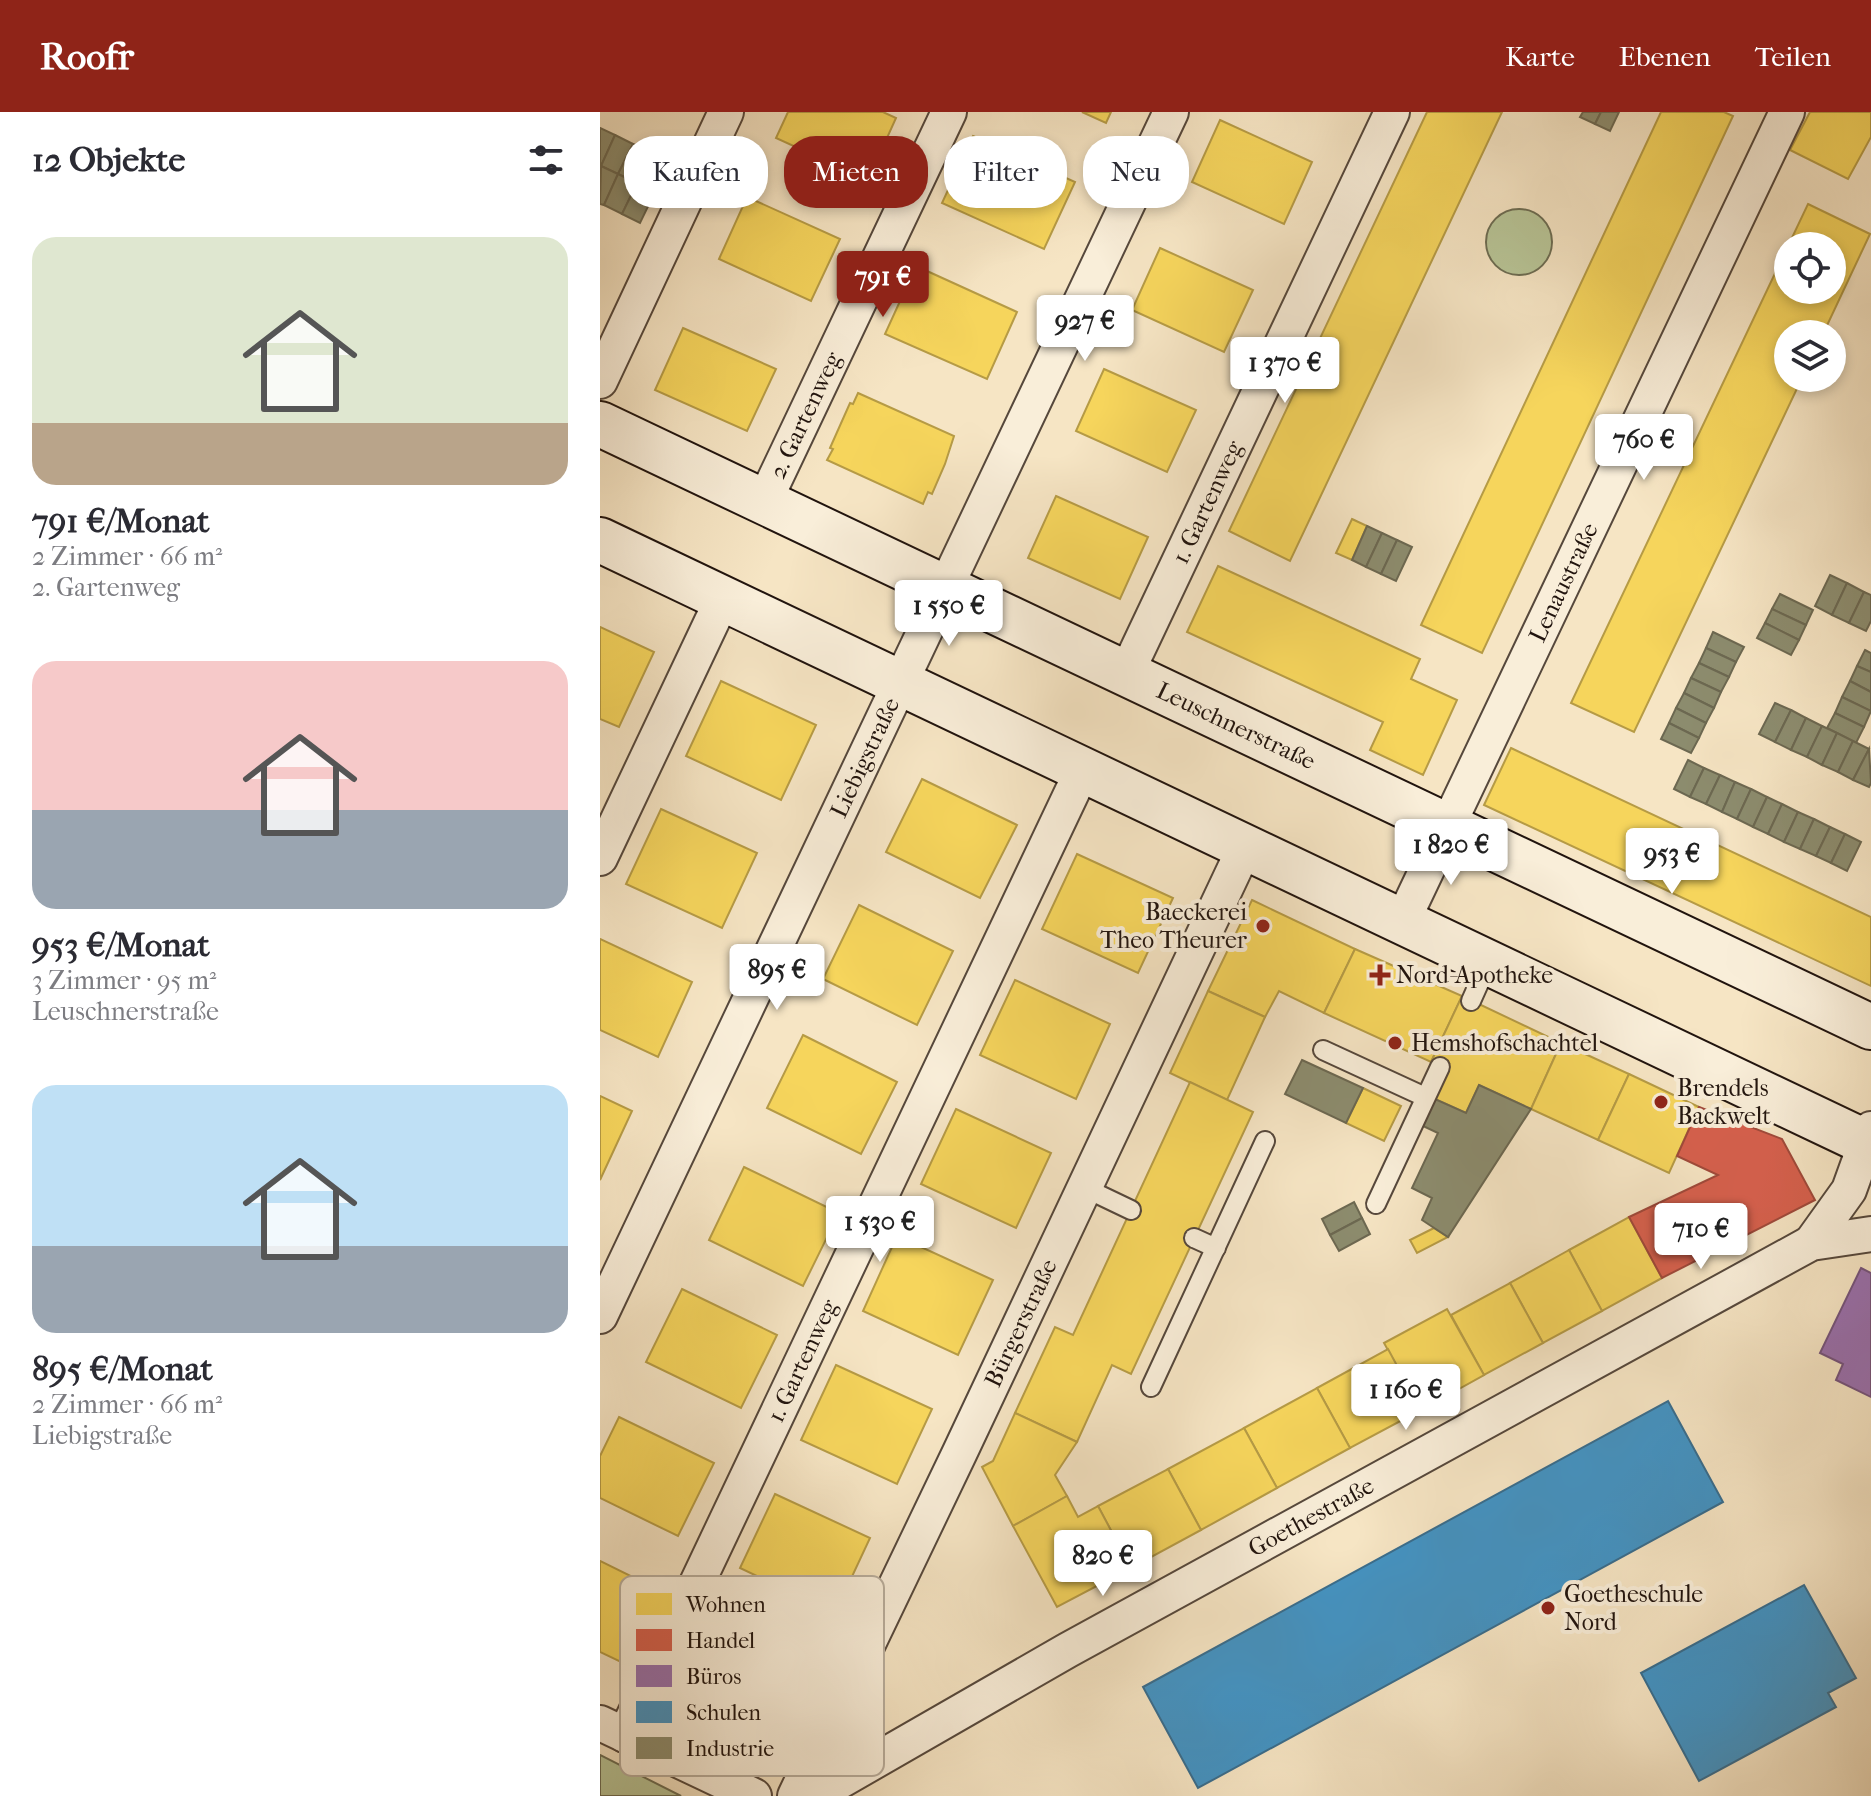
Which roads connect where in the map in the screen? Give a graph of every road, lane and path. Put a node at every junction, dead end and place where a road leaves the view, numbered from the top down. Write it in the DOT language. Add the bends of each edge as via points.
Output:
graph roads {
  1 [pos="726,112"];
  2 [pos="949,112"];
  3 [pos="1171,112"];
  4 [pos="1392,112"];
  5 [pos="1787,112"];
  6 [pos="600,381"];
  7 [pos="600,424"];
  8 [pos="764,502"];
  9 [pos="600,540"];
  10 [pos="946,589"];
  11 [pos="723,598"];
  12 [pos="1126,674"];
  13 [pos="901,683"];
  14 [pos="1083,769"];
  15 [pos="1447,827"];
  16 [pos="1245,847"];
  17 [pos="600,858"];
  18 [pos="1402,922"];
  19 [pos="1871,1027"];
  20 [pos="1323,1050"];
  21 [pos="1440,1067"];
  22 [pos="1425,1097"];
  23 [pos="1869,1140"];
  24 [pos="1265,1141"];
  25 [pos="1085,1188"];
  26 [pos="1376,1204"];
  27 [pos="1131,1210"];
  28 [pos="1871,1234"];
  29 [pos="1194,1238"];
  30 [pos="1811,1243"];
  31 [pos="1216,1248"];
  32 [pos="600,1316"];
  33 [pos="1151,1387"];
  34 [pos="687,1576"];
  35 [pos="884,1609"];
  36 [pos="884,1756"];
  37 [pos="712,1776"];
  38 [pos="805,1776"];
  39 [pos="849,1776"];
  40 [pos="754,1796"];
  41 [pos="795,1796"];
  42 [pos="814,1796"];
  1 -- 6 [label="street"];
  2 -- 8 [label="street, 2. Gartenweg"];
  3 -- 10 [label="street, Liebigstraße"];
  4 -- 12 [label="street, 1. Gartenweg"];
  5 -- 15 [label="street, Lenaustraße"];
  7 -- 8 [label="street, Leuschnerstraße"];
  8 -- 10 [label="street, Leuschnerstraße"];
  9 -- 11 [label="street"];
  10 -- 12 [label="street, Leuschnerstraße"];
  10 -- 13 [label="street, Liebigstraße"];
  11 -- 13 [label="street"];
  11 -- 17 [label="street"];
  12 -- 15 [label="street, Leuschnerstraße"];
  13 -- 14 [label="street"];
  13 -- 32 [label="street, Liebigstraße"];
  14 -- 16 [label="street"];
  14 -- 34 [label="street, 1. Gartenweg"];
  15 -- 18 [label="street, Lenaustraße"];
  15 -- 19 [label="street, Leuschnerstraße"];
  16 -- 18 [label="street"];
  16 -- 25 [label="street, Bürgerstraße"];
  18 -- 23 [label="street" via="1479,982"];
  20 -- 22 [label="lane"];
  21 -- 22 [label="lane"];
  22 -- 26 [label="lane"];
  23 -- 30 [label="street, Goethestraße" via="1849,1190"];
  24 -- 31 [label="lane"];
  25 -- 27 [label="lane"];
  25 -- 35 [label="street, Bürgerstraße"];
  28 -- 30 [label="street, Goethestraße"];
  29 -- 31 [label="lane"];
  30 -- 36 [label="street, Goethestraße"];
  31 -- 33 [label="lane"];
  37 -- 40 [label="street"];
  38 -- 41 [label="street, Bürgerstraße"];
  39 -- 42 [label="street, Goethestraße"];
}
